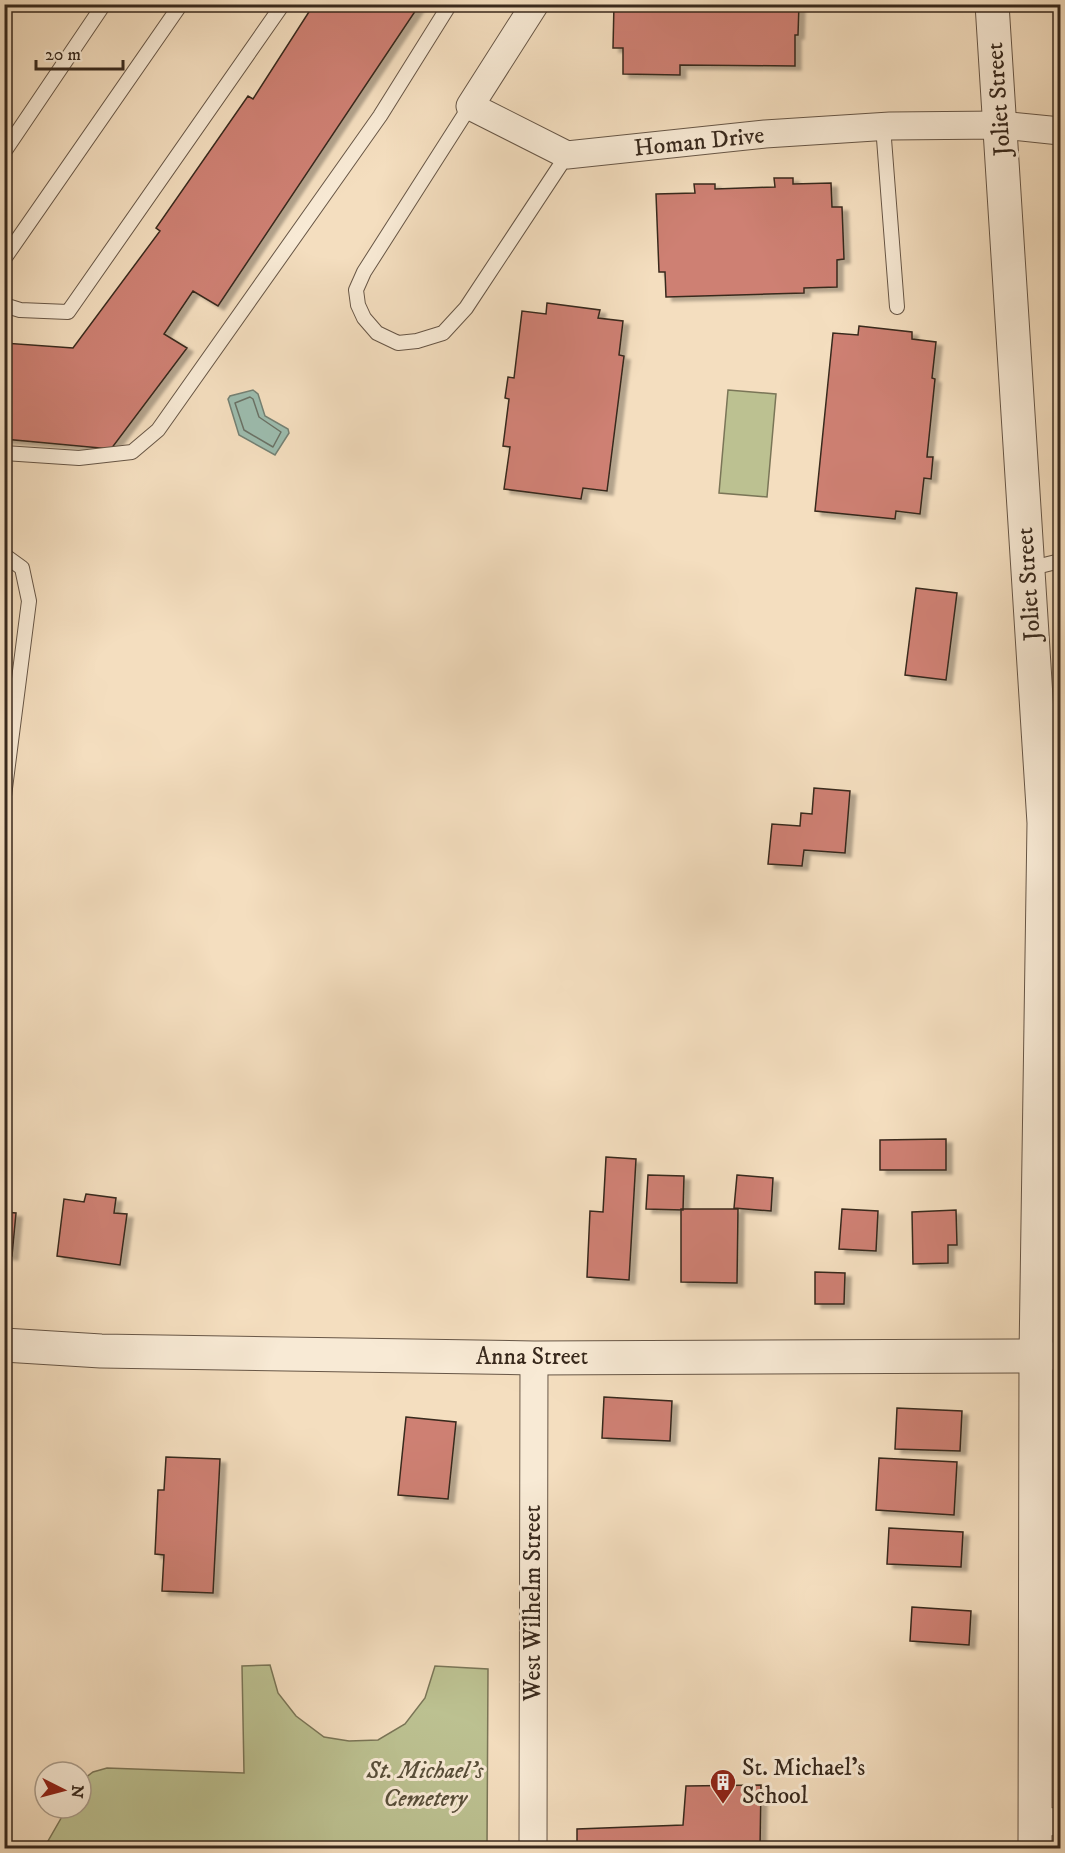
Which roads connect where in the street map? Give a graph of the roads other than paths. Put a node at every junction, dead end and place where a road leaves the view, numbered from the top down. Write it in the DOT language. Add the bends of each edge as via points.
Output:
graph roads {
  1 [pos="104,4"];
  2 [pos="181,4"];
  3 [pos="283,4"];
  4 [pos="450,4"];
  5 [pos="535,4"];
  6 [pos="992,4"];
  7 [pos="470,106"];
  8 [pos="1001,125"];
  9 [pos="883,126"];
  10 [pos="1060,131"];
  11 [pos="4,152"];
  12 [pos="567,155"];
  13 [pos="4,259"];
  14 [pos="4,305"];
  15 [pos="897,307"];
  16 [pos="4,453"];
  17 [pos="4,555"];
  18 [pos="1060,561"];
  19 [pos="1028,569"];
  20 [pos="4,796"];
  21 [pos="1052,824"];
  22 [pos="4,1345"];
  23 [pos="1048,1356"];
  24 [pos="534,1358"];
  25 [pos="1043,1831"];
  26 [pos="532,1848"];
  1 -- 11 [label="lane"];
  2 -- 13 [label="lane"];
  3 -- 14 [label="lane" via="68,312 20,310"];
  4 -- 16 [label="lane" via="380,116 158,430 132,452 79,458"];
  5 -- 7 [label="street"];
  6 -- 8 [label="street, Joliet Street"];
  7 -- 12 [label="street"];
  7 -- 12 [label="lane" via="356,290 357,305 377,333 398,343 443,333 466,308"];
  8 -- 9 [label="street, Homan Drive"];
  8 -- 10 [label="street, Homan Drive"];
  8 -- 19 [label="street, Joliet Street"];
  9 -- 12 [label="street, Homan Drive"];
  9 -- 15 [label="lane"];
  17 -- 20 [label="lane" via="22,568 29,600"];
  18 -- 19 [label="lane"];
  19 -- 21 [label="street, Joliet Street"];
  21 -- 23 [label="street, Joliet Street"];
  22 -- 24 [label="street, Anna Street" via="101,1351"];
  23 -- 24 [label="street, Anna Street"];
  23 -- 25 [label="street, Joliet Street"];
  24 -- 26 [label="street, West Wilhelm Street"];
}
